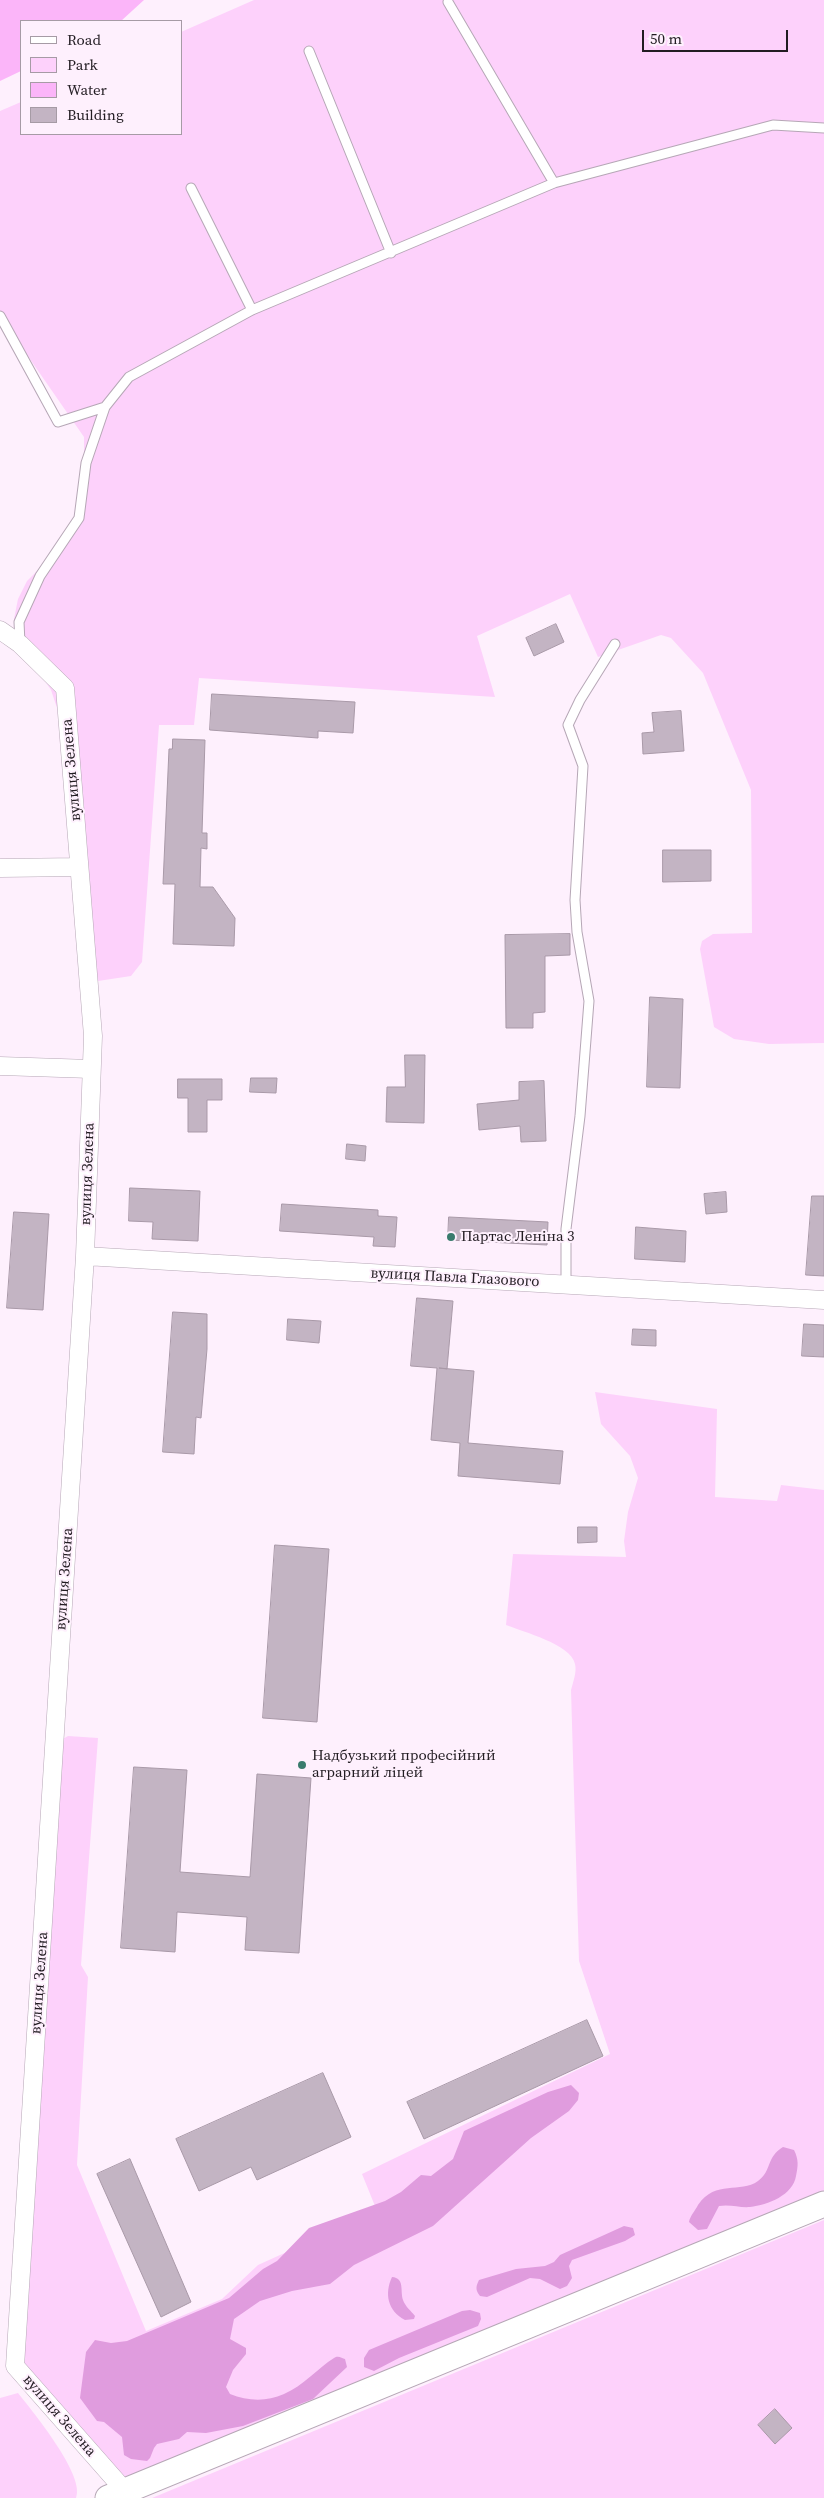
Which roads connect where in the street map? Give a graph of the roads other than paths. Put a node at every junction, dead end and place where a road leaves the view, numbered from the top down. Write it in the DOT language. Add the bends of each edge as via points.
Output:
graph roads {
  1 [pos="448,2"];
  2 [pos="309,51"];
  3 [pos="824,128"];
  4 [pos="554,183"];
  5 [pos="191,188"];
  6 [pos="391,252"];
  7 [pos="252,310"];
  8 [pos="0,316"];
  9 [pos="105,407"];
  10 [pos="0,630"];
  11 [pos="20,644"];
  12 [pos="615,644"];
  13 [pos="79,867"];
  14 [pos="0,868"];
  15 [pos="0,1066"];
  16 [pos="91,1069"];
  17 [pos="85,1256"];
  18 [pos="566,1284"];
  19 [pos="824,1300"];
  20 [pos="824,2204"];
  21 [pos="116,2494"];
  1 -- 4 [label="lane"];
  2 -- 6 [label="lane"];
  3 -- 4 [label="lane" via="773,125"];
  4 -- 6 [label="lane"];
  5 -- 7 [label="lane"];
  6 -- 7 [label="lane"];
  7 -- 9 [label="lane" via="129,377"];
  8 -- 9 [label="lane" via="58,422"];
  9 -- 11 [label="lane" via="86,463 79,518 40,576 19,622"];
  10 -- 11 [label="street, вулиця Зелена"];
  11 -- 13 [label="street, вулиця Зелена" via="65,688"];
  12 -- 18 [label="lane" via="568,725 583,766 575,900 589,1001 580,1116 566,1229"];
  13 -- 14 [label="street"];
  13 -- 16 [label="street, вулиця Зелена" via="93,1036"];
  15 -- 16 [label="street"];
  16 -- 17 [label="street, вулиця Зелена"];
  17 -- 18 [label="street, вулиця Павла Глазового"];
  17 -- 21 [label="street, вулиця Зелена" via="16,2366"];
  18 -- 19 [label="street, вулиця Павла Глазового"];
  20 -- 21 [label="main road"];
}
